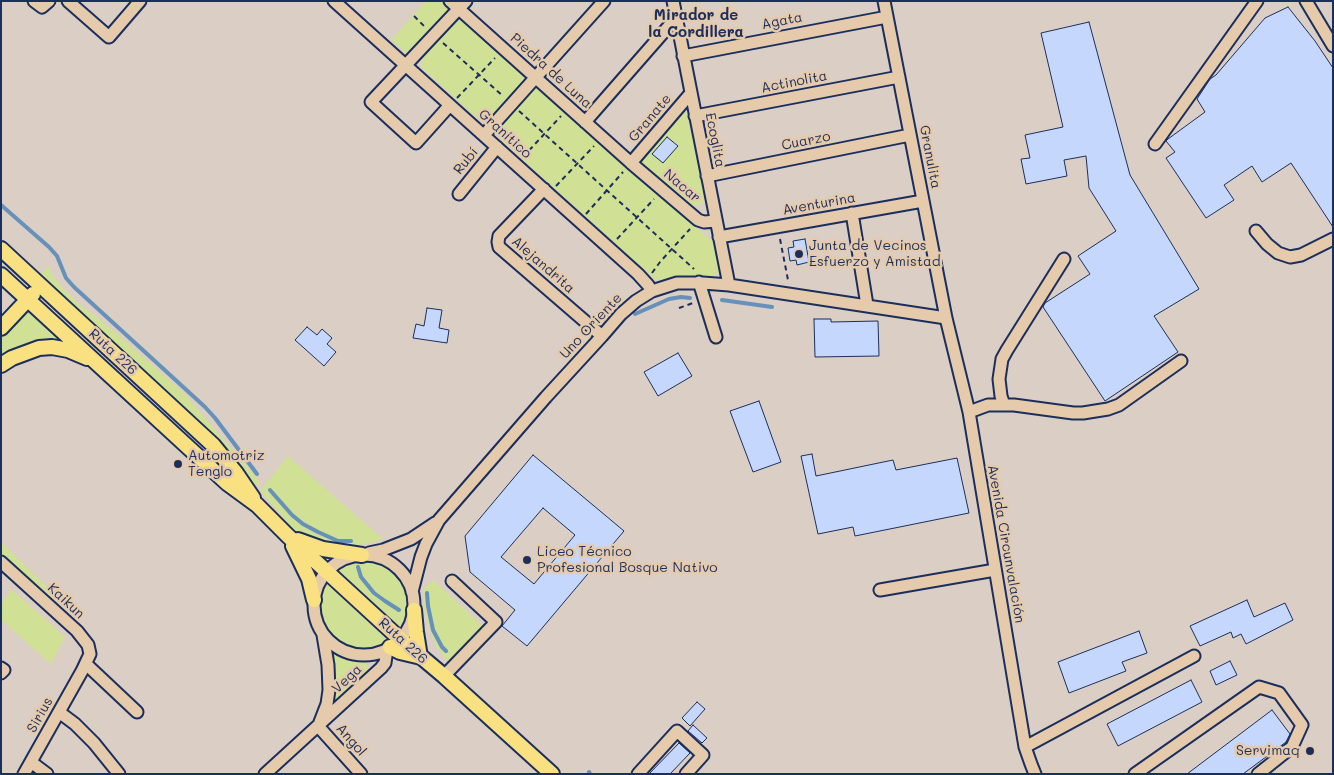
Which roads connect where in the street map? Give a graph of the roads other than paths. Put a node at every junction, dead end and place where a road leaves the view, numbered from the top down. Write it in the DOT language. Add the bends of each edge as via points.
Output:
graph roads {
  1 [pos="34,1"];
  2 [pos="49,1"];
  3 [pos="68,1"];
  4 [pos="140,1"];
  5 [pos="334,1"];
  6 [pos="604,1"];
  7 [pos="673,1"];
  8 [pos="884,1"];
  9 [pos="1257,1"];
  10 [pos="1306,1"];
  11 [pos="459,4"];
  12 [pos="887,17"];
  13 [pos="676,18"];
  14 [pos="1333,46"];
  15 [pos="683,56"];
  16 [pos="406,65"];
  17 [pos="535,77"];
  18 [pos="899,77"];
  19 [pos="691,93"];
  20 [pos="450,105"];
  21 [pos="695,116"];
  22 [pos="585,122"];
  23 [pos="484,135"];
  24 [pos="910,135"];
  25 [pos="1155,144"];
  26 [pos="497,147"];
  27 [pos="631,163"];
  28 [pos="707,176"];
  29 [pos="546,192"];
  30 [pos="459,194"];
  31 [pos="923,201"];
  32 [pos="852,214"];
  33 [pos="716,221"];
  34 [pos="1256,231"];
  35 [pos="719,237"];
  36 [pos="1333,239"];
  37 [pos="1,249"];
  38 [pos="1064,259"];
  39 [pos="1,275"];
  40 [pos="699,282"];
  41 [pos="41,285"];
  42 [pos="729,285"];
  43 [pos="652,292"];
  44 [pos="28,300"];
  45 [pos="867,306"];
  46 [pos="946,318"];
  47 [pos="1,328"];
  48 [pos="602,336"];
  49 [pos="716,337"];
  50 [pos="1181,361"];
  51 [pos="96,362"];
  52 [pos="1,365"];
  53 [pos="1004,405"];
  54 [pos="969,412"];
  55 [pos="257,505"];
  56 [pos="439,520"];
  57 [pos="288,536"];
  58 [pos="362,555"];
  59 [pos="1,562"];
  60 [pos="995,570"];
  61 [pos="327,571"];
  62 [pos="452,581"];
  63 [pos="880,590"];
  64 [pos="412,592"];
  65 [pos="314,600"];
  66 [pos="414,610"];
  67 [pos="322,632"];
  68 [pos="392,645"];
  69 [pos="1194,656"];
  70 [pos="420,657"];
  71 [pos="1,668"];
  72 [pos="84,668"];
  73 [pos="1,673"];
  74 [pos="444,676"];
  75 [pos="59,712"];
  76 [pos="137,712"];
  77 [pos="318,726"];
  78 [pos="1025,747"];
  79 [pos="31,762"];
  80 [pos="24,774"];
  81 [pos="47,774"];
  82 [pos="119,774"];
  83 [pos="265,774"];
  84 [pos="361,774"];
  85 [pos="552,774"];
  86 [pos="638,774"];
  87 [pos="686,774"];
  88 [pos="1036,774"];
  89 [pos="1135,774"];
  90 [pos="1258,774"];
  1 -- 2 [label="street" via="42,7"];
  3 -- 4 [label="street" via="109,37"];
  5 -- 16 [label="street, Granítico"];
  6 -- 17 [label="street"];
  7 -- 13 [label="street, Ecoglita"];
  8 -- 12 [label="street, Granulita"];
  9 -- 25 [label="street"];
  10 -- 14 [label="street"];
  11 -- 16 [label="street"];
  11 -- 17 [label="street, Piedra de Luna"];
  12 -- 15 [label="street, Agata"];
  12 -- 18 [label="street, Granulita"];
  13 -- 15 [label="street, Ecoglita"];
  13 -- 22 [label="street"];
  15 -- 19 [label="street, Ecoglita"];
  16 -- 20 [label="street, Granítico"];
  16 -- 20 [label="street" via="371,102 416,143"];
  17 -- 22 [label="street, Piedra de Luna"];
  17 -- 23 [label="street"];
  18 -- 21 [label="street, Actinolita"];
  18 -- 24 [label="street, Granulita"];
  19 -- 21 [label="street, Ecoglita"];
  19 -- 27 [label="street, Granate"];
  20 -- 23 [label="street, Granítico"];
  21 -- 28 [label="street, Ecoglita"];
  22 -- 27 [label="street, Piedra de Luna"];
  23 -- 26 [label="street, Granítico"];
  24 -- 28 [label="street, Cuarzo"];
  24 -- 31 [label="street, Granulita"];
  26 -- 29 [label="street, Granítico"];
  26 -- 30 [label="street, Rubí"];
  27 -- 33 [label="street, Nacar" via="698,220"];
  28 -- 33 [label="street, Ecoglita"];
  29 -- 43 [label="street, Granítico" via="644,280"];
  29 -- 48 [label="street, Alejandrita" via="499,236 499,247"];
  31 -- 32 [label="street, Aventurina"];
  31 -- 46 [label="street, Granulita"];
  32 -- 35 [label="street, Aventurina"];
  32 -- 45 [label="street"];
  33 -- 35 [label="street, Ecoglita"];
  34 -- 36 [label="street" via="1278,253 1290,257"];
  35 -- 42 [label="street, Ecoglita"];
  37 -- 41 [label="main road, Ruta 226"];
  38 -- 53 [label="street" via="1002,359 999,388"];
  39 -- 44 [label="main road, Ruta 226"];
  40 -- 42 [label="street, Uno Oriente"];
  40 -- 43 [label="street, Uno Oriente" via="677,283"];
  40 -- 49 [label="street"];
  41 -- 44 [label="main road"];
  41 -- 55 [label="main road, Ruta 226" via="213,445"];
  42 -- 45 [label="street, Uno Oriente"];
  43 -- 48 [label="street, Uno Oriente" via="636,301"];
  44 -- 47 [label="main road"];
  44 -- 51 [label="main road, Ruta 226"];
  45 -- 46 [label="street, Uno Oriente"];
  46 -- 54 [label="street, Avenida Circunvalación"];
  48 -- 56 [label="street, Uno Oriente"];
  50 -- 53 [label="street" via="1119,405 1108,409 1074,413"];
  51 -- 52 [label="main road" via="52,347 23,353"];
  51 -- 55 [label="main road, Ruta 226" via="227,483"];
  53 -- 54 [label="street" via="988,405"];
  54 -- 60 [label="street, Avenida Circunvalación"];
  55 -- 57 [label="main road, Ruta 226"];
  56 -- 58 [label="street, Uno Oriente" via="404,543"];
  56 -- 64 [label="street, Uno Oriente" via="421,557"];
  57 -- 58 [label="main road" via="323,549"];
  57 -- 61 [label="main road, Ruta 226"];
  57 -- 65 [label="main road" via="309,579"];
  58 -- 61 [label="street, Uno Oriente" via="348,557"];
  58 -- 64 [label="street" via="394,564 408,581"];
  59 -- 72 [label="street, Kaikun" via="77,631 88,645 90,654"];
  60 -- 63 [label="street"];
  60 -- 78 [label="street, Avenida Circunvalación"];
  61 -- 65 [label="street" via="318,584"];
  61 -- 68 [label="main road, Ruta 226"];
  62 -- 74 [label="street" via="496,622"];
  64 -- 66 [label="street"];
  65 -- 67 [label="street, Vega" via="314,611"];
  66 -- 68 [label="street, Vega" via="407,630"];
  66 -- 70 [label="main road"];
  67 -- 68 [label="street" via="332,643 359,654 373,654"];
  67 -- 77 [label="street, Vega" via="329,690"];
  68 -- 70 [label="main road, Ruta 226"];
  68 -- 77 [label="street, Vega" via="381,668"];
  69 -- 78 [label="street"];
  70 -- 74 [label="main road, Ruta 226"];
  71 -- 73 [label="street" via="4,670"];
  72 -- 75 [label="street, Sirius"];
  72 -- 76 [label="street"];
  74 -- 85 [label="main road, Ruta 226"];
  75 -- 79 [label="street, Sirius"];
  75 -- 82 [label="street" via="94,743"];
  77 -- 83 [label="street, Vega"];
  77 -- 84 [label="street, Angol"];
  78 -- 88 [label="street, Avenida Circunvalación"];
  79 -- 80 [label="street, Sirius"];
  79 -- 81 [label="street"];
  86 -- 87 [label="street" via="677,731 703,755"];
  89 -- 90 [label="street" via="1259,687 1279,693 1302,725 1292,747"];
}
